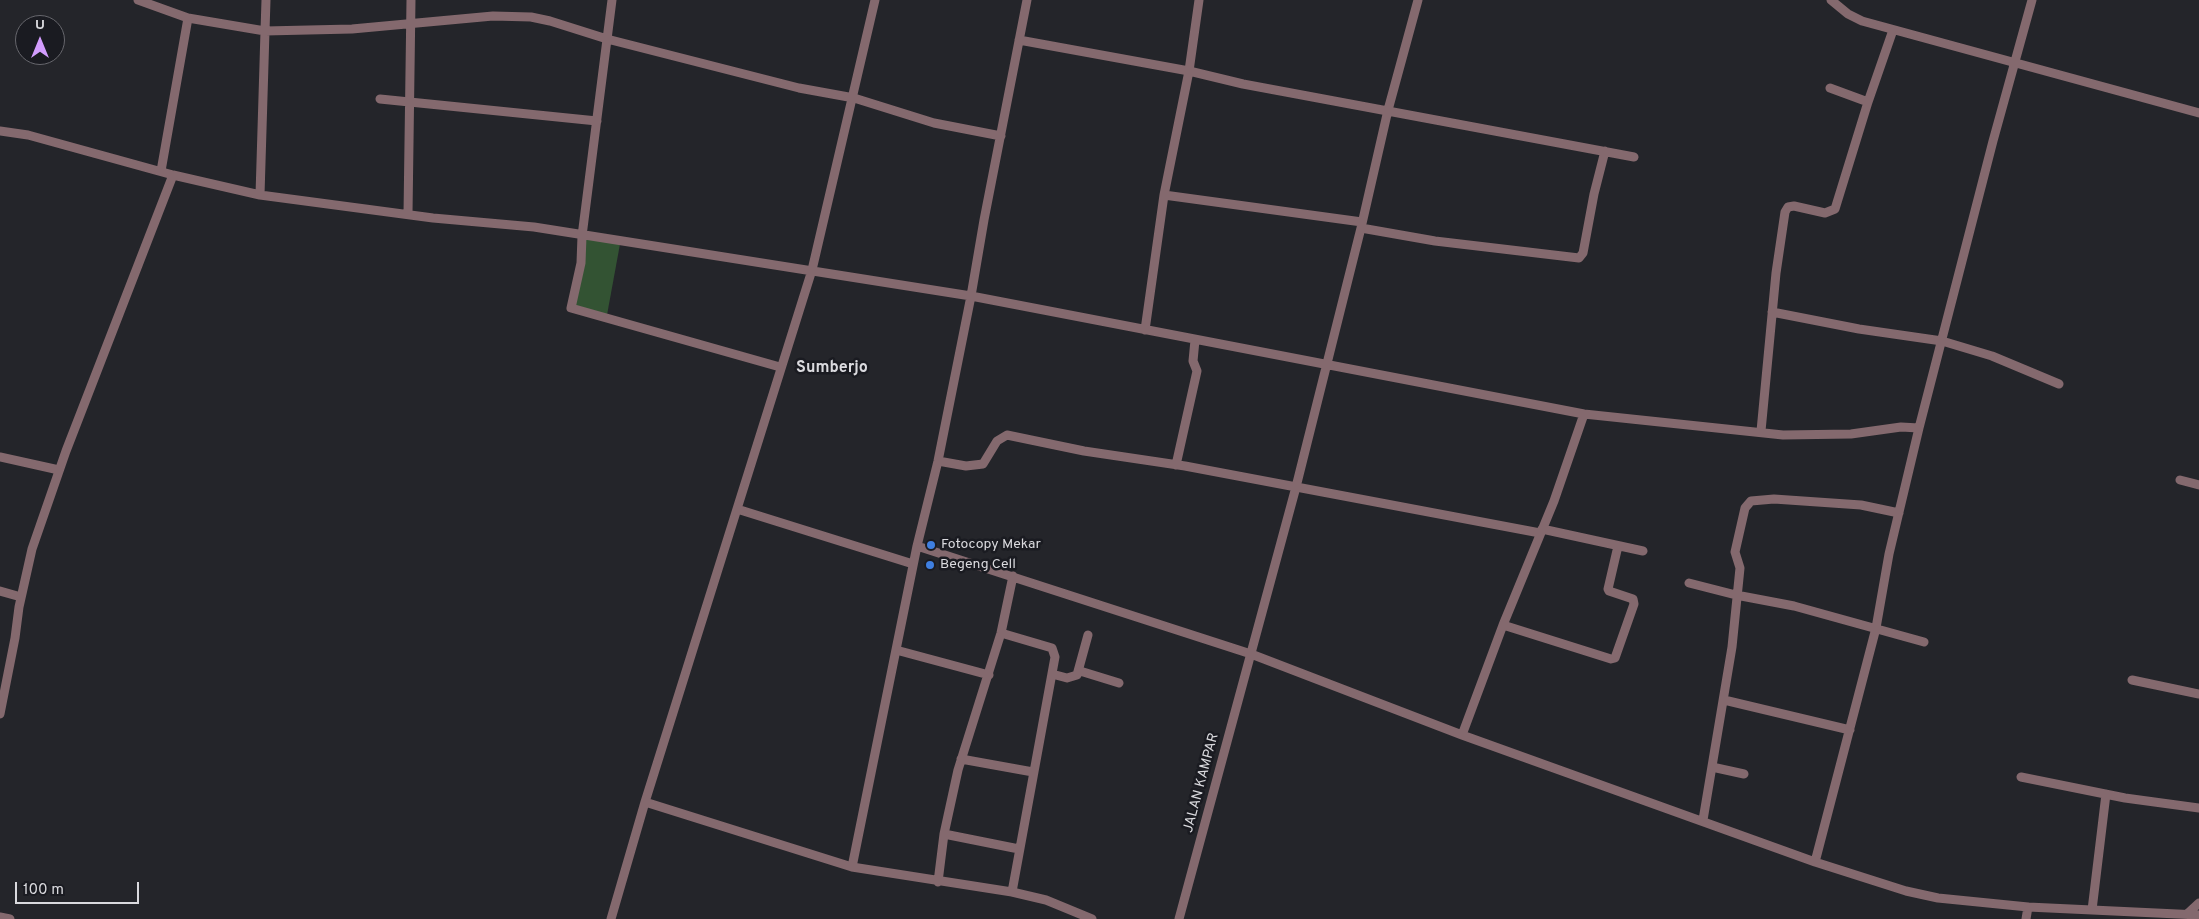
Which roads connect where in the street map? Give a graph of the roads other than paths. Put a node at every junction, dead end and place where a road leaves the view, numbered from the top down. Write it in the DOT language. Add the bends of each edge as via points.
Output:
graph roads {
  1 [pos="138,0"];
  2 [pos="266,0"];
  3 [pos="411,0"];
  4 [pos="612,0"];
  5 [pos="876,0"];
  6 [pos="1027,0"];
  7 [pos="1199,0"];
  8 [pos="1418,0"];
  9 [pos="1832,0"];
  10 [pos="2032,0"];
  11 [pos="188,18"];
  12 [pos="410,23"];
  13 [pos="1893,30"];
  14 [pos="265,31"];
  15 [pos="607,39"];
  16 [pos="1019,40"];
  17 [pos="2015,62"];
  18 [pos="1189,71"];
  19 [pos="1830,88"];
  20 [pos="854,98"];
  21 [pos="380,99"];
  22 [pos="409,102"];
  23 [pos="1868,102"];
  24 [pos="1388,110"];
  25 [pos="2199,114"];
  26 [pos="597,121"];
  27 [pos="0,131"];
  28 [pos="1001,136"];
  29 [pos="1605,151"];
  30 [pos="1634,156"];
  31 [pos="160,171"];
  32 [pos="173,175"];
  33 [pos="1164,194"];
  34 [pos="260,195"];
  35 [pos="408,214"];
  36 [pos="1361,225"];
  37 [pos="582,236"];
  38 [pos="812,270"];
  39 [pos="972,296"];
  40 [pos="1772,312"];
  41 [pos="1145,330"];
  42 [pos="1195,340"];
  43 [pos="1942,341"];
  44 [pos="1327,366"];
  45 [pos="780,367"];
  46 [pos="2059,384"];
  47 [pos="1584,414"];
  48 [pos="1919,428"];
  49 [pos="1761,431"];
  50 [pos="0,456"];
  51 [pos="938,461"];
  52 [pos="1176,465"];
  53 [pos="59,470"];
  54 [pos="2180,480"];
  55 [pos="2199,485"];
  56 [pos="1296,487"];
  57 [pos="737,509"];
  58 [pos="1899,513"];
  59 [pos="1538,532"];
  60 [pos="917,546"];
  61 [pos="1618,546"];
  62 [pos="1643,551"];
  63 [pos="913,564"];
  64 [pos="1013,576"];
  65 [pos="1689,583"];
  66 [pos="0,591"];
  67 [pos="1736,595"];
  68 [pos="21,597"];
  69 [pos="1503,625"];
  70 [pos="1876,628"];
  71 [pos="1001,634"];
  72 [pos="1088,635"];
  73 [pos="1924,642"];
  74 [pos="896,650"];
  75 [pos="1251,654"];
  76 [pos="1080,671"];
  77 [pos="1052,674"];
  78 [pos="988,675"];
  79 [pos="2132,680"];
  80 [pos="1119,683"];
  81 [pos="2199,694"];
  82 [pos="1724,700"];
  83 [pos="0,714"];
  84 [pos="1850,730"];
  85 [pos="1462,735"];
  86 [pos="962,759"];
  87 [pos="1712,767"];
  88 [pos="1033,772"];
  89 [pos="1744,774"];
  90 [pos="2021,777"];
  91 [pos="2106,794"];
  92 [pos="645,802"];
  93 [pos="2199,808"];
  94 [pos="1703,820"];
  95 [pos="944,834"];
  96 [pos="1019,849"];
  97 [pos="1815,862"];
  98 [pos="852,867"];
  99 [pos="938,882"];
  100 [pos="1012,892"];
  101 [pos="2199,903"];
  102 [pos="2028,907"];
  103 [pos="2092,910"];
  104 [pos="2122,915"];
  105 [pos="2186,915"];
  106 [pos="2199,915"];
  107 [pos="0,917"];
  108 [pos="10,919"];
  109 [pos="611,919"];
  110 [pos="1092,919"];
  111 [pos="1179,919"];
  112 [pos="2026,919"];
  1 -- 11 [label="street"];
  2 -- 14 [label="street"];
  3 -- 12 [label="street"];
  4 -- 15 [label="street"];
  5 -- 20 [label="street"];
  6 -- 16 [label="street"];
  7 -- 18 [label="street"];
  8 -- 24 [label="street, JALAN KAMPAR"];
  9 -- 13 [label="street" via="1853,18"];
  10 -- 17 [label="street"];
  11 -- 14 [label="street"];
  11 -- 31 [label="street"];
  12 -- 14 [label="street" via="352,29"];
  12 -- 15 [label="street" via="521,16 550,21"];
  12 -- 22 [label="street"];
  13 -- 17 [label="street"];
  13 -- 23 [label="street"];
  14 -- 34 [label="street"];
  15 -- 20 [label="street" via="799,88"];
  15 -- 26 [label="street"];
  16 -- 18 [label="street"];
  16 -- 28 [label="street"];
  17 -- 25 [label="street"];
  17 -- 43 [label="street"];
  18 -- 24 [label="street"];
  18 -- 33 [label="street"];
  19 -- 23 [label="street"];
  20 -- 28 [label="street" via="934,123"];
  20 -- 38 [label="street"];
  21 -- 22 [label="street"];
  22 -- 26 [label="street"];
  22 -- 35 [label="street"];
  23 -- 40 [label="street" via="1835,209 1824,212 1794,206 1786,209"];
  24 -- 29 [label="street"];
  24 -- 36 [label="street, JALAN KAMPAR"];
  26 -- 37 [label="street"];
  27 -- 31 [label="street" via="28,134"];
  28 -- 39 [label="street"];
  29 -- 30 [label="street"];
  29 -- 36 [label="street" via="1583,253 1579,258 1435,241"];
  31 -- 32 [label="street"];
  32 -- 34 [label="street"];
  32 -- 53 [label="street"];
  33 -- 36 [label="street"];
  33 -- 41 [label="street"];
  34 -- 35 [label="street"];
  35 -- 37 [label="street"];
  36 -- 44 [label="street, JALAN KAMPAR"];
  37 -- 38 [label="street"];
  37 -- 45 [label="street" via="581,263 571,308"];
  38 -- 39 [label="street"];
  38 -- 45 [label="street"];
  39 -- 41 [label="street"];
  39 -- 51 [label="street"];
  40 -- 43 [label="street"];
  40 -- 49 [label="street"];
  41 -- 42 [label="street"];
  42 -- 44 [label="street"];
  42 -- 52 [label="street" via="1193,361 1196,375"];
  43 -- 46 [label="street" via="1992,356"];
  43 -- 48 [label="street"];
  44 -- 47 [label="street"];
  44 -- 56 [label="street, JALAN KAMPAR"];
  45 -- 57 [label="street"];
  47 -- 49 [label="street"];
  47 -- 59 [label="street"];
  48 -- 49 [label="street" via="1834,435"];
  48 -- 58 [label="street"];
  50 -- 53 [label="street"];
  51 -- 52 [label="street" via="978,466 985,462 997,441 1007,435"];
  51 -- 60 [label="street"];
  52 -- 56 [label="street"];
  53 -- 68 [label="street" via="32,549"];
  54 -- 55 [label="street"];
  56 -- 59 [label="street"];
  56 -- 75 [label="street, JALAN KAMPAR"];
  57 -- 63 [label="street"];
  57 -- 92 [label="street"];
  58 -- 67 [label="street" via="1861,505 1774,499 1751,501 1744,508 1735,552 1740,568"];
  58 -- 70 [label="street"];
  59 -- 61 [label="street"];
  59 -- 69 [label="street"];
  60 -- 63 [label="street"];
  60 -- 64 [label="street"];
  61 -- 62 [label="street"];
  61 -- 69 [label="street" via="1608,589 1633,599 1634,604 1615,658"];
  63 -- 74 [label="street"];
  64 -- 71 [label="street"];
  64 -- 75 [label="street"];
  65 -- 67 [label="street"];
  66 -- 68 [label="street"];
  67 -- 70 [label="street" via="1794,606"];
  67 -- 82 [label="street"];
  68 -- 83 [label="street"];
  69 -- 85 [label="street"];
  70 -- 73 [label="street"];
  70 -- 84 [label="street"];
  71 -- 77 [label="street" via="1052,648 1055,657"];
  71 -- 78 [label="street"];
  72 -- 76 [label="street"];
  74 -- 78 [label="street"];
  74 -- 98 [label="street"];
  75 -- 85 [label="street"];
  75 -- 111 [label="street, JALAN KAMPAR"];
  76 -- 77 [label="street" via="1074,678"];
  76 -- 80 [label="street"];
  77 -- 88 [label="street"];
  78 -- 86 [label="street"];
  79 -- 81 [label="street"];
  82 -- 84 [label="street"];
  82 -- 87 [label="street"];
  84 -- 97 [label="street"];
  85 -- 94 [label="street"];
  86 -- 88 [label="street"];
  86 -- 95 [label="street"];
  87 -- 89 [label="street"];
  87 -- 94 [label="street"];
  88 -- 96 [label="street"];
  90 -- 91 [label="street"];
  91 -- 93 [label="street"];
  91 -- 103 [label="street"];
  92 -- 98 [label="street"];
  92 -- 109 [label="street"];
  94 -- 97 [label="street"];
  95 -- 96 [label="street"];
  95 -- 99 [label="street"];
  96 -- 100 [label="street"];
  97 -- 102 [label="street" via="1938,898"];
  98 -- 99 [label="street"];
  99 -- 100 [label="street"];
  100 -- 110 [label="street" via="1055,903"];
  101 -- 105 [label="street"];
  102 -- 103 [label="street"];
  102 -- 112 [label="street"];
  103 -- 104 [label="street"];
  104 -- 105 [label="street"];
  105 -- 106 [label="street"];
  107 -- 108 [label="street"];
}
